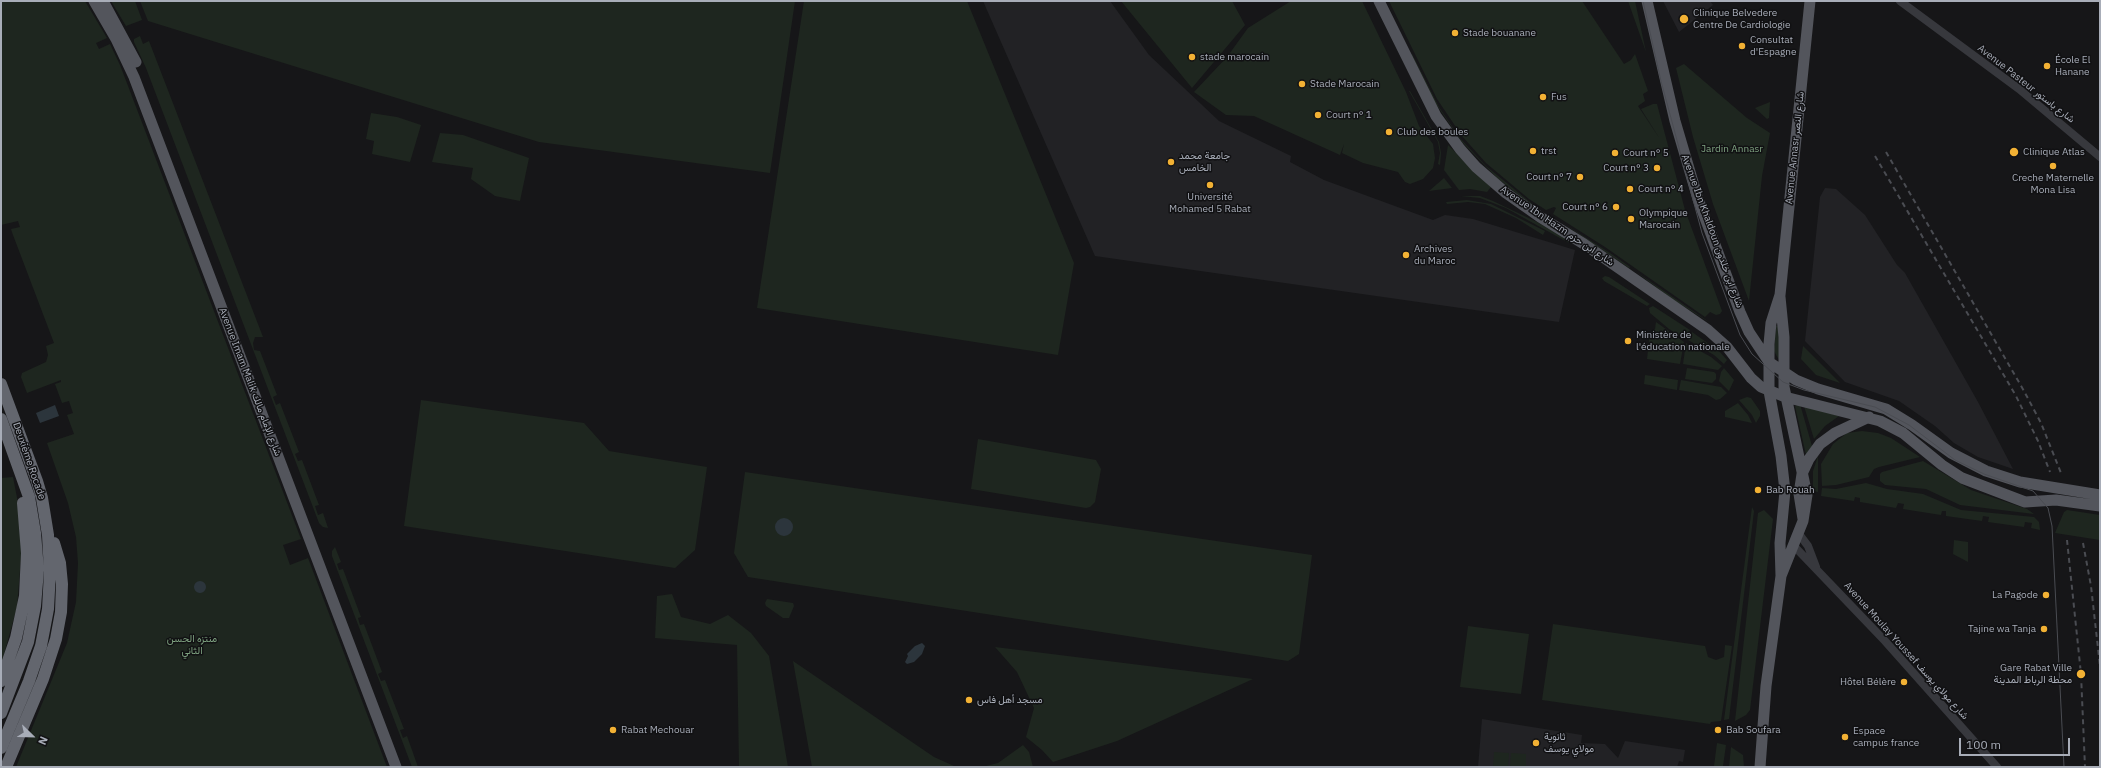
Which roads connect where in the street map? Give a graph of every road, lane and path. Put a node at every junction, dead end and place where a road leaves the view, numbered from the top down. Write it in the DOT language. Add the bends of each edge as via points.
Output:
graph roads {
  1 [pos="94,1"];
  2 [pos="103,1"];
  3 [pos="1379,1"];
  4 [pos="1647,1"];
  5 [pos="1810,1"];
  6 [pos="1900,1"];
  7 [pos="2100,157"];
  8 [pos="1780,294"];
  9 [pos="1769,362"];
  10 [pos="1783,372"];
  11 [pos="1,384"];
  12 [pos="1768,391"];
  13 [pos="1785,397"];
  14 [pos="1869,418"];
  15 [pos="1,419"];
  16 [pos="1781,456"];
  17 [pos="1802,474"];
  18 [pos="24,480"];
  19 [pos="2100,495"];
  20 [pos="2100,506"];
  21 [pos="46,516"];
  22 [pos="1799,534"];
  23 [pos="1794,546"];
  24 [pos="1816,567"];
  25 [pos="1781,576"];
  26 [pos="1,681"];
  27 [pos="1,713"];
  28 [pos="1,748"];
  29 [pos="6,767"];
  30 [pos="396,767"];
  31 [pos="404,767"];
  32 [pos="1760,767"];
  33 [pos="1997,767"];
  1 -- 30 [label="main road, Avenue Imam Malik شارع الإمام مالك" via="134,77"];
  2 -- 31 [label="main road, Avenue Imam Malik شارع الإمام مالك" via="140,73"];
  3 -- 12 [label="main road, Avenue Ibn Hazm شارع ابن حزم" via="1436,116 1476,167 1534,213 1584,244 1708,330 1727,347 1751,378"];
  4 -- 9 [label="main road, Avenue Ibn Khaldoun شارع ابن خلدون" via="1675,121 1698,199 1740,312 1749,332"];
  5 -- 8 [label="main road, Avenue Annasr شارع النصر"];
  6 -- 7 [label="street, Avenue Pasteur شارع باستور" via="2019,89"];
  8 -- 9 [label="main road, Avenue Annasr شارع النصر" via="1771,328"];
  8 -- 10 [label="main road, Avenue Annasr شارع النصر" via="1784,337"];
  9 -- 10 [label="main road"];
  9 -- 12 [label="main road, Avenue Annasr شارع النصر"];
  10 -- 13 [label="main road, Avenue Annasr شارع النصر"];
  10 -- 19 [label="main road" via="1818,389 1886,409 1950,453 1986,471 2020,482"];
  11 -- 21 [label="highway, Deuxième Rocade" via="37,480"];
  12 -- 13 [label="main road, Avenue Ibn Hazm شارع ابن حزم"];
  12 -- 16 [label="main road, Avenue Annasr شارع النصر"];
  13 -- 14 [label="main road, Avenue Ibn Hazm شارع ابن حزم"];
  13 -- 17 [label="main road, Avenue Annasr شارع النصر"];
  14 -- 17 [label="main road" via="1843,428 1827,438 1809,459"];
  14 -- 20 [label="main road, Avenue Ibn Hazm شارع ابن حزم" via="1903,433 1942,465 1976,484 2025,502 2056,500"];
  15 -- 18 [label="highway, Deuxième Rocade"];
  16 -- 23 [label="main road" via="1785,464 1789,489 1786,533"];
  16 -- 25 [label="main road, Avenue Annasr شارع النصر" via="1785,491 1780,543"];
  17 -- 22 [label="main road, Avenue Annasr شارع النصر" via="1807,495"];
  18 -- 26 [label="highway" via="27,553 25,596 16,638"];
  18 -- 27 [label="highway, Deuxième Rocade" via="35,533 37,588 28,642"];
  21 -- 28 [label="highway, Deuxième Rocade" via="50,572 45,627 31,675"];
  21 -- 29 [label="highway" via="62,574 59,626 48,666"];
  22 -- 23 [label="main road, Avenue Annasr شارع النصر"];
  22 -- 24 [label="street, Avenue Moulay Youssef شارع مولاي يوسف" via="1808,546"];
  23 -- 24 [label="street, Avenue Moulay Youssef شارع مولاي يوسف"];
  23 -- 25 [label="main road, Avenue Annasr شارع النصر"];
  24 -- 33 [label="street, Avenue Moulay Youssef شارع مولاي يوسف"];
  25 -- 32 [label="main road" via="1766,686"];
}
